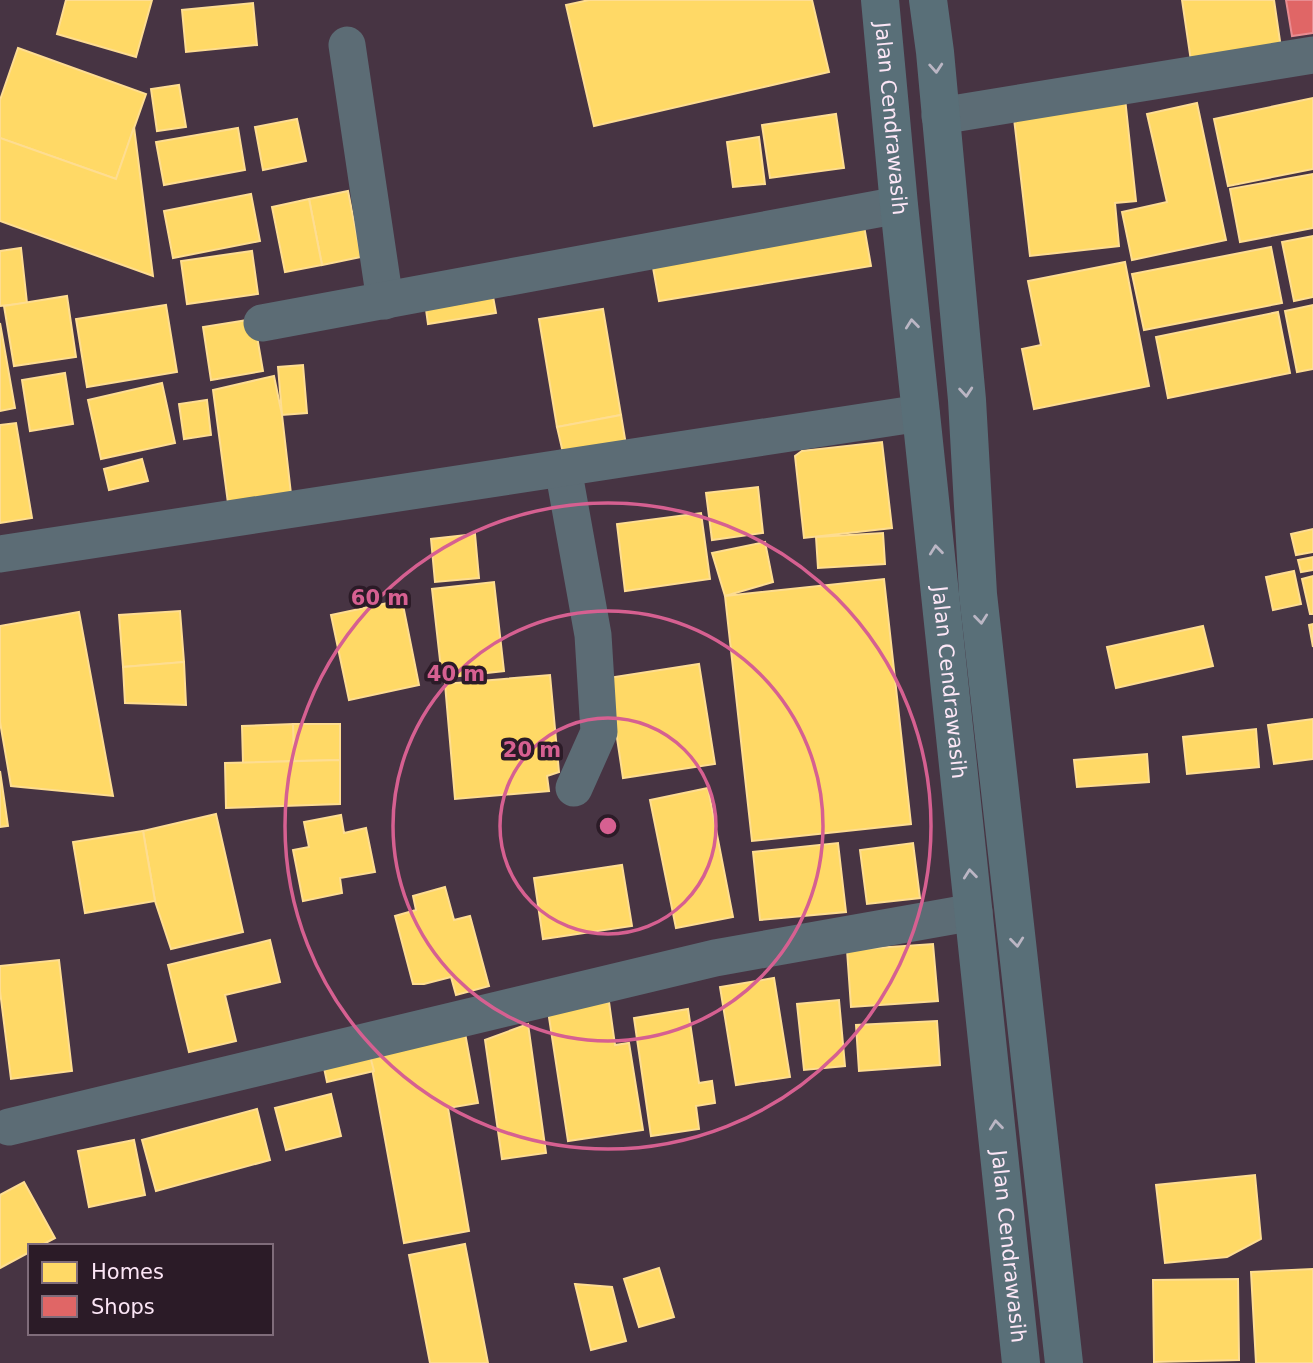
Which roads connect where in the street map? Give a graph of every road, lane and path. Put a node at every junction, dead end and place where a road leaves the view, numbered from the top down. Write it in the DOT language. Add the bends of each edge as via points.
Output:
graph roads {
  1 [pos="880,0"];
  2 [pos="928,0"];
  3 [pos="347,45"];
  4 [pos="1313,55"];
  5 [pos="940,116"];
  6 [pos="900,205"];
  7 [pos="385,301"];
  8 [pos="262,323"];
  9 [pos="921,413"];
  10 [pos="563,468"];
  11 [pos="0,554"];
  12 [pos="574,788"];
  13 [pos="974,912"];
  14 [pos="9,1127"];
  15 [pos="1021,1363"];
  16 [pos="1064,1363"];
  1 -- 6 [label="main road, Jalan Cendrawasih"];
  2 -- 5 [label="main road, Jalan Cendrawasih, one-way"];
  3 -- 7 [label="street"];
  4 -- 5 [label="street"];
  5 -- 16 [label="main road, Jalan Cendrawasih, one-way" via="978,594"];
  6 -- 7 [label="street"];
  9 -- 6 [label="main road, Jalan Cendrawasih, one-way"];
  7 -- 8 [label="street"];
  9 -- 10 [label="street"];
  13 -- 9 [label="main road, Jalan Cendrawasih, one-way"];
  10 -- 11 [label="street"];
  10 -- 12 [label="street" via="593,635 599,732"];
  13 -- 14 [label="street" via="715,958"];
  15 -- 13 [label="main road, Jalan Cendrawasih, one-way"];
}
